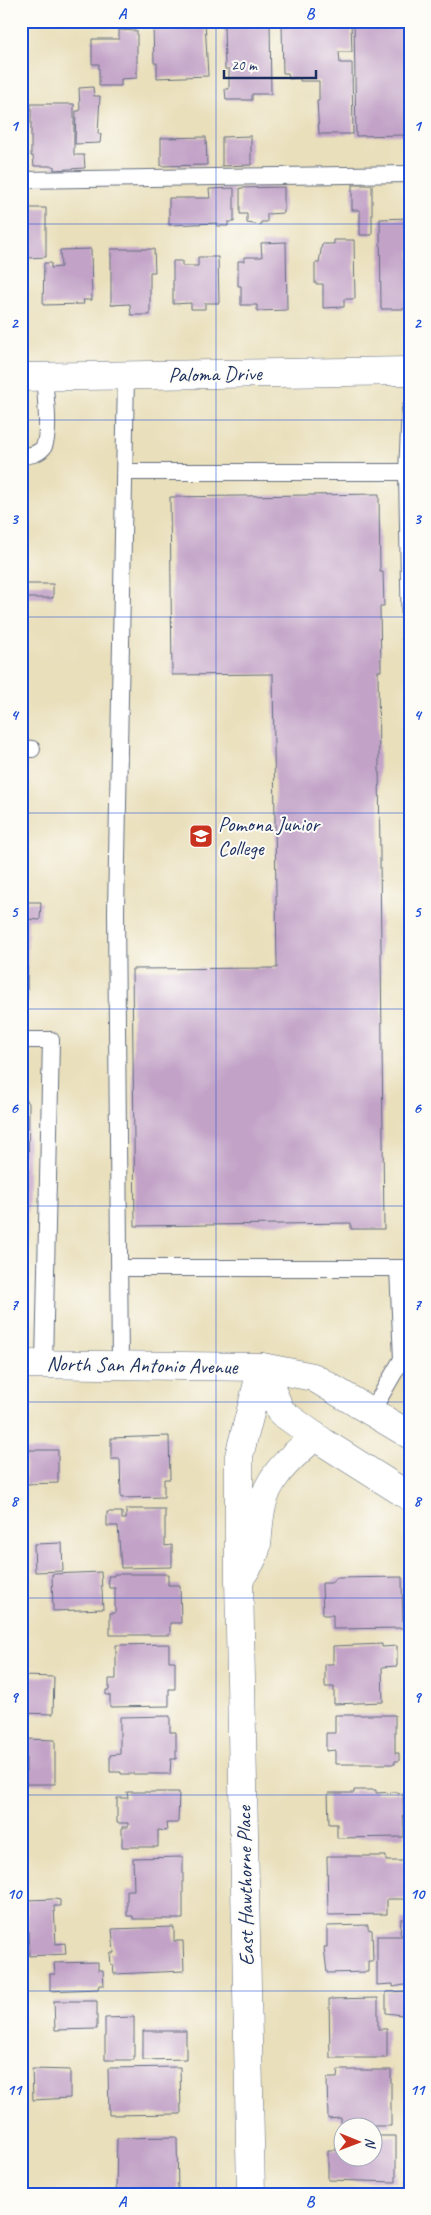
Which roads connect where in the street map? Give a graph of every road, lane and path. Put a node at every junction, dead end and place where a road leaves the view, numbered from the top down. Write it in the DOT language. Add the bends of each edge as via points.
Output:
graph roads {
  1 [pos="410,174"];
  2 [pos="21,180"];
  3 [pos="410,371"];
  4 [pos="126,375"];
  5 [pos="33,376"];
  6 [pos="410,409"];
  7 [pos="21,456"];
  8 [pos="125,472"];
  9 [pos="409,472"];
  10 [pos="410,637"];
  11 [pos="21,1040"];
  12 [pos="119,1268"];
  13 [pos="404,1268"];
  14 [pos="33,1364"];
  15 [pos="120,1365"];
  16 [pos="262,1367"];
  17 [pos="372,1411"];
  18 [pos="410,1435"];
  19 [pos="315,1436"];
  20 [pos="410,1497"];
  21 [pos="239,1578"];
  22 [pos="251,2194"];
  1 -- 2 [label="lane"];
  3 -- 4 [label="street, Paloma Drive"];
  4 -- 5 [label="street, Paloma Drive"];
  4 -- 8 [label="lane"];
  5 -- 7 [label="lane" via="46,435 42,448 29,456"];
  6 -- 9 [label="lane"];
  8 -- 9 [label="lane"];
  8 -- 12 [label="lane" via="116,912"];
  9 -- 10 [label="lane"];
  11 -- 14 [label="lane" via="50,1040"];
  12 -- 13 [label="lane"];
  12 -- 15 [label="lane"];
  13 -- 17 [label="lane" via="402,1358"];
  14 -- 15 [label="street, North San Antonio Avenue"];
  15 -- 16 [label="street, North San Antonio Avenue"];
  16 -- 17 [label="street, North San Antonio Avenue" via="313,1376"];
  16 -- 19 [label="street, North San Antonio Avenue" via="282,1412"];
  16 -- 21 [label="street, East Hawthorne Place" via="239,1456"];
  17 -- 18 [label="street, North San Antonio Avenue"];
  19 -- 20 [label="street, North San Antonio Avenue"];
  19 -- 21 [label="street" via="276,1472 261,1508 258,1548"];
  21 -- 22 [label="street, East Hawthorne Place"];
}
